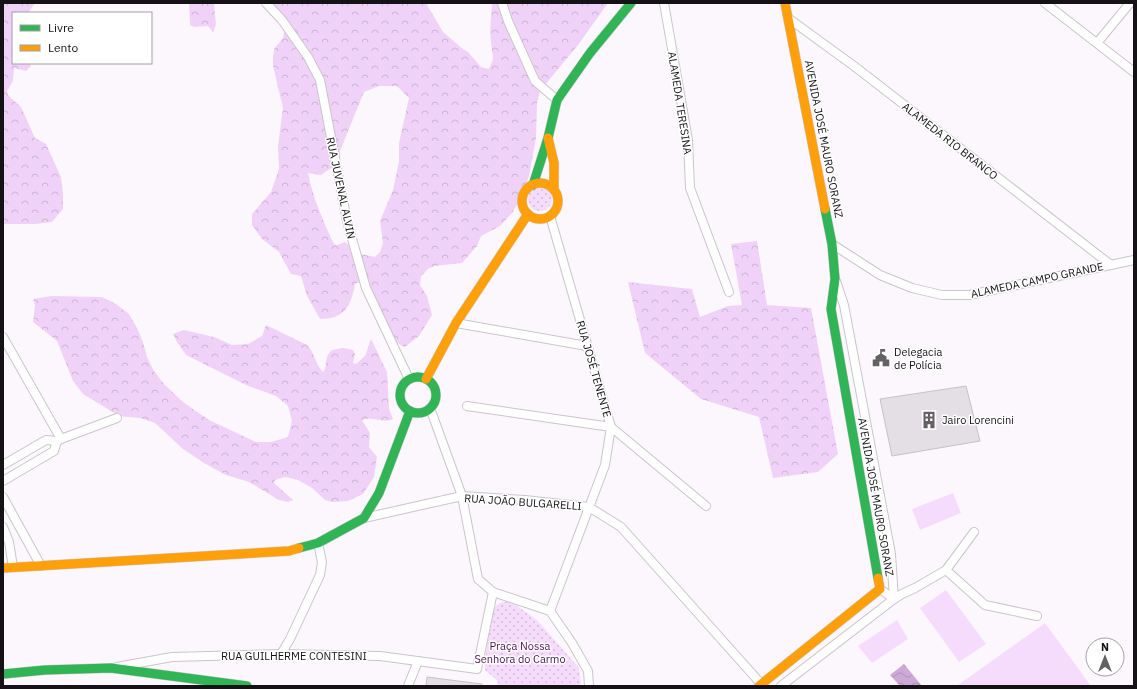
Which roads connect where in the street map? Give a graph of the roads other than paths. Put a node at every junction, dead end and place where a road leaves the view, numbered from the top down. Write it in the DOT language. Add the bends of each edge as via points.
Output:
graph roads {
  1 [pos="266,3"];
  2 [pos="502,3"];
  3 [pos="631,3"];
  4 [pos="664,3"];
  5 [pos="785,3"];
  6 [pos="1045,3"];
  7 [pos="1130,3"];
  8 [pos="788,18"];
  9 [pos="1097,43"];
  10 [pos="1134,72"];
  11 [pos="557,100"];
  12 [pos="548,138"];
  13 [pos="532,185"];
  14 [pos="554,190"];
  15 [pos="528,214"];
  16 [pos="550,216"];
  17 [pos="832,244"];
  18 [pos="1134,260"];
  19 [pos="1110,265"];
  20 [pos="835,280"];
  21 [pos="729,292"];
  22 [pos="456,323"];
  23 [pos="3,337"];
  24 [pos="588,346"];
  25 [pos="409,380"];
  26 [pos="426,380"];
  27 [pos="467,406"];
  28 [pos="430,408"];
  29 [pos="410,411"];
  30 [pos="117,418"];
  31 [pos="611,427"];
  32 [pos="59,440"];
  33 [pos="3,464"];
  34 [pos="3,481"];
  35 [pos="462,496"];
  36 [pos="3,497"];
  37 [pos="706,506"];
  38 [pos="588,507"];
  39 [pos="364,518"];
  40 [pos="3,527"];
  41 [pos="974,532"];
  42 [pos="318,542"];
  43 [pos="41,566"];
  44 [pos="13,567"];
  45 [pos="3,568"];
  46 [pos="946,570"];
  47 [pos="880,590"];
  48 [pos="493,592"];
  49 [pos="894,599"];
  50 [pos="550,611"];
  51 [pos="1037,616"];
  52 [pos="281,654"];
  53 [pos="418,661"];
  54 [pos="111,668"];
  55 [pos="3,674"];
  56 [pos="761,685"];
  57 [pos="247,686"];
  58 [pos="408,686"];
  59 [pos="588,686"];
  60 [pos="781,686"];
  1 -- 25 [label="street, RUA JUVENAL ALVIN" via="304,51 320,80 347,221 366,288"];
  2 -- 11 [label="street" via="534,81"];
  3 -- 11 [label="main road" via="590,53"];
  4 -- 21 [label="street, ALAMEDA TERESINA" via="688,140 690,188"];
  5 -- 8 [label="main road, AVENIDA JOSÉ MAURO SORANZ"];
  6 -- 9 [label="street"];
  7 -- 9 [label="street"];
  8 -- 17 [label="main road, AVENIDA JOSÉ MAURO SORANZ"];
  8 -- 19 [label="street, ALAMEDA RIO BRANCO" via="854,66"];
  9 -- 10 [label="street"];
  11 -- 12 [label="main road"];
  12 -- 13 [label="main road"];
  12 -- 14 [label="main road" via="554,163"];
  13 -- 14 [label="main road" via="544,184"];
  13 -- 15 [label="main road" via="522,198 524,210"];
  14 -- 16 [label="main road" via="557,195 557,207"];
  15 -- 16 [label="main road" via="538,219"];
  15 -- 22 [label="main road"];
  16 -- 24 [label="street, RUA JOSÉ TENENTE"];
  17 -- 19 [label="street, ALAMEDA CAMPO GRANDE" via="880,275 912,288 942,295 969,295"];
  17 -- 20 [label="main road, AVENIDA JOSÉ MAURO SORANZ"];
  18 -- 19 [label="street, ALAMEDA CAMPO GRANDE"];
  20 -- 47 [label="main road, AVENIDA JOSÉ MAURO SORANZ" via="830,309"];
  20 -- 49 [label="street, AVENIDA JOSÉ MAURO SORANZ" via="844,305 890,546"];
  22 -- 24 [label="street"];
  22 -- 26 [label="main road"];
  23 -- 32 [label="street"];
  24 -- 31 [label="street, RUA JOSÉ TENENTE"];
  25 -- 26 [label="main road"];
  25 -- 29 [label="main road" via="401,389 400,395 404,406"];
  26 -- 28 [label="main road" via="431,383 436,393 436,399"];
  27 -- 31 [label="street"];
  28 -- 29 [label="main road" via="420,414"];
  28 -- 35 [label="street"];
  29 -- 39 [label="main road" via="379,493"];
  30 -- 32 [label="street"];
  31 -- 37 [label="street"];
  31 -- 38 [label="street, RUA JOSÉ TENENTE" via="605,465"];
  32 -- 33 [label="street" via="46,440"];
  32 -- 34 [label="street" via="54,451"];
  35 -- 38 [label="street, RUA JOÃO BULGARELLI"];
  35 -- 39 [label="street, RUA JOÃO BULGARELLI"];
  35 -- 48 [label="street" via="478,579"];
  36 -- 43 [label="street"];
  38 -- 50 [label="street, RUA JOSÉ TENENTE"];
  38 -- 56 [label="street" via="621,527"];
  39 -- 42 [label="main road"];
  40 -- 44 [label="street" via="9,542"];
  41 -- 46 [label="street"];
  42 -- 43 [label="main road" via="289,551"];
  42 -- 52 [label="street" via="322,562 320,575"];
  43 -- 44 [label="main road"];
  44 -- 45 [label="main road"];
  46 -- 49 [label="street"];
  46 -- 51 [label="street" via="985,605"];
  47 -- 49 [label="street"];
  47 -- 56 [label="main road, AVENIDA JOSÉ MAURO SORANZ"];
  48 -- 50 [label="street"];
  48 -- 53 [label="street, RUA GUILHERME CONTESINI" via="477,669"];
  49 -- 60 [label="street"];
  50 -- 59 [label="street" via="588,671"];
  52 -- 53 [label="street, RUA GUILHERME CONTESINI" via="380,656"];
  52 -- 54 [label="street, RUA GUILHERME CONTESINI" via="172,657"];
  53 -- 58 [label="street"];
  54 -- 55 [label="main road"];
  54 -- 57 [label="main road"];
}
